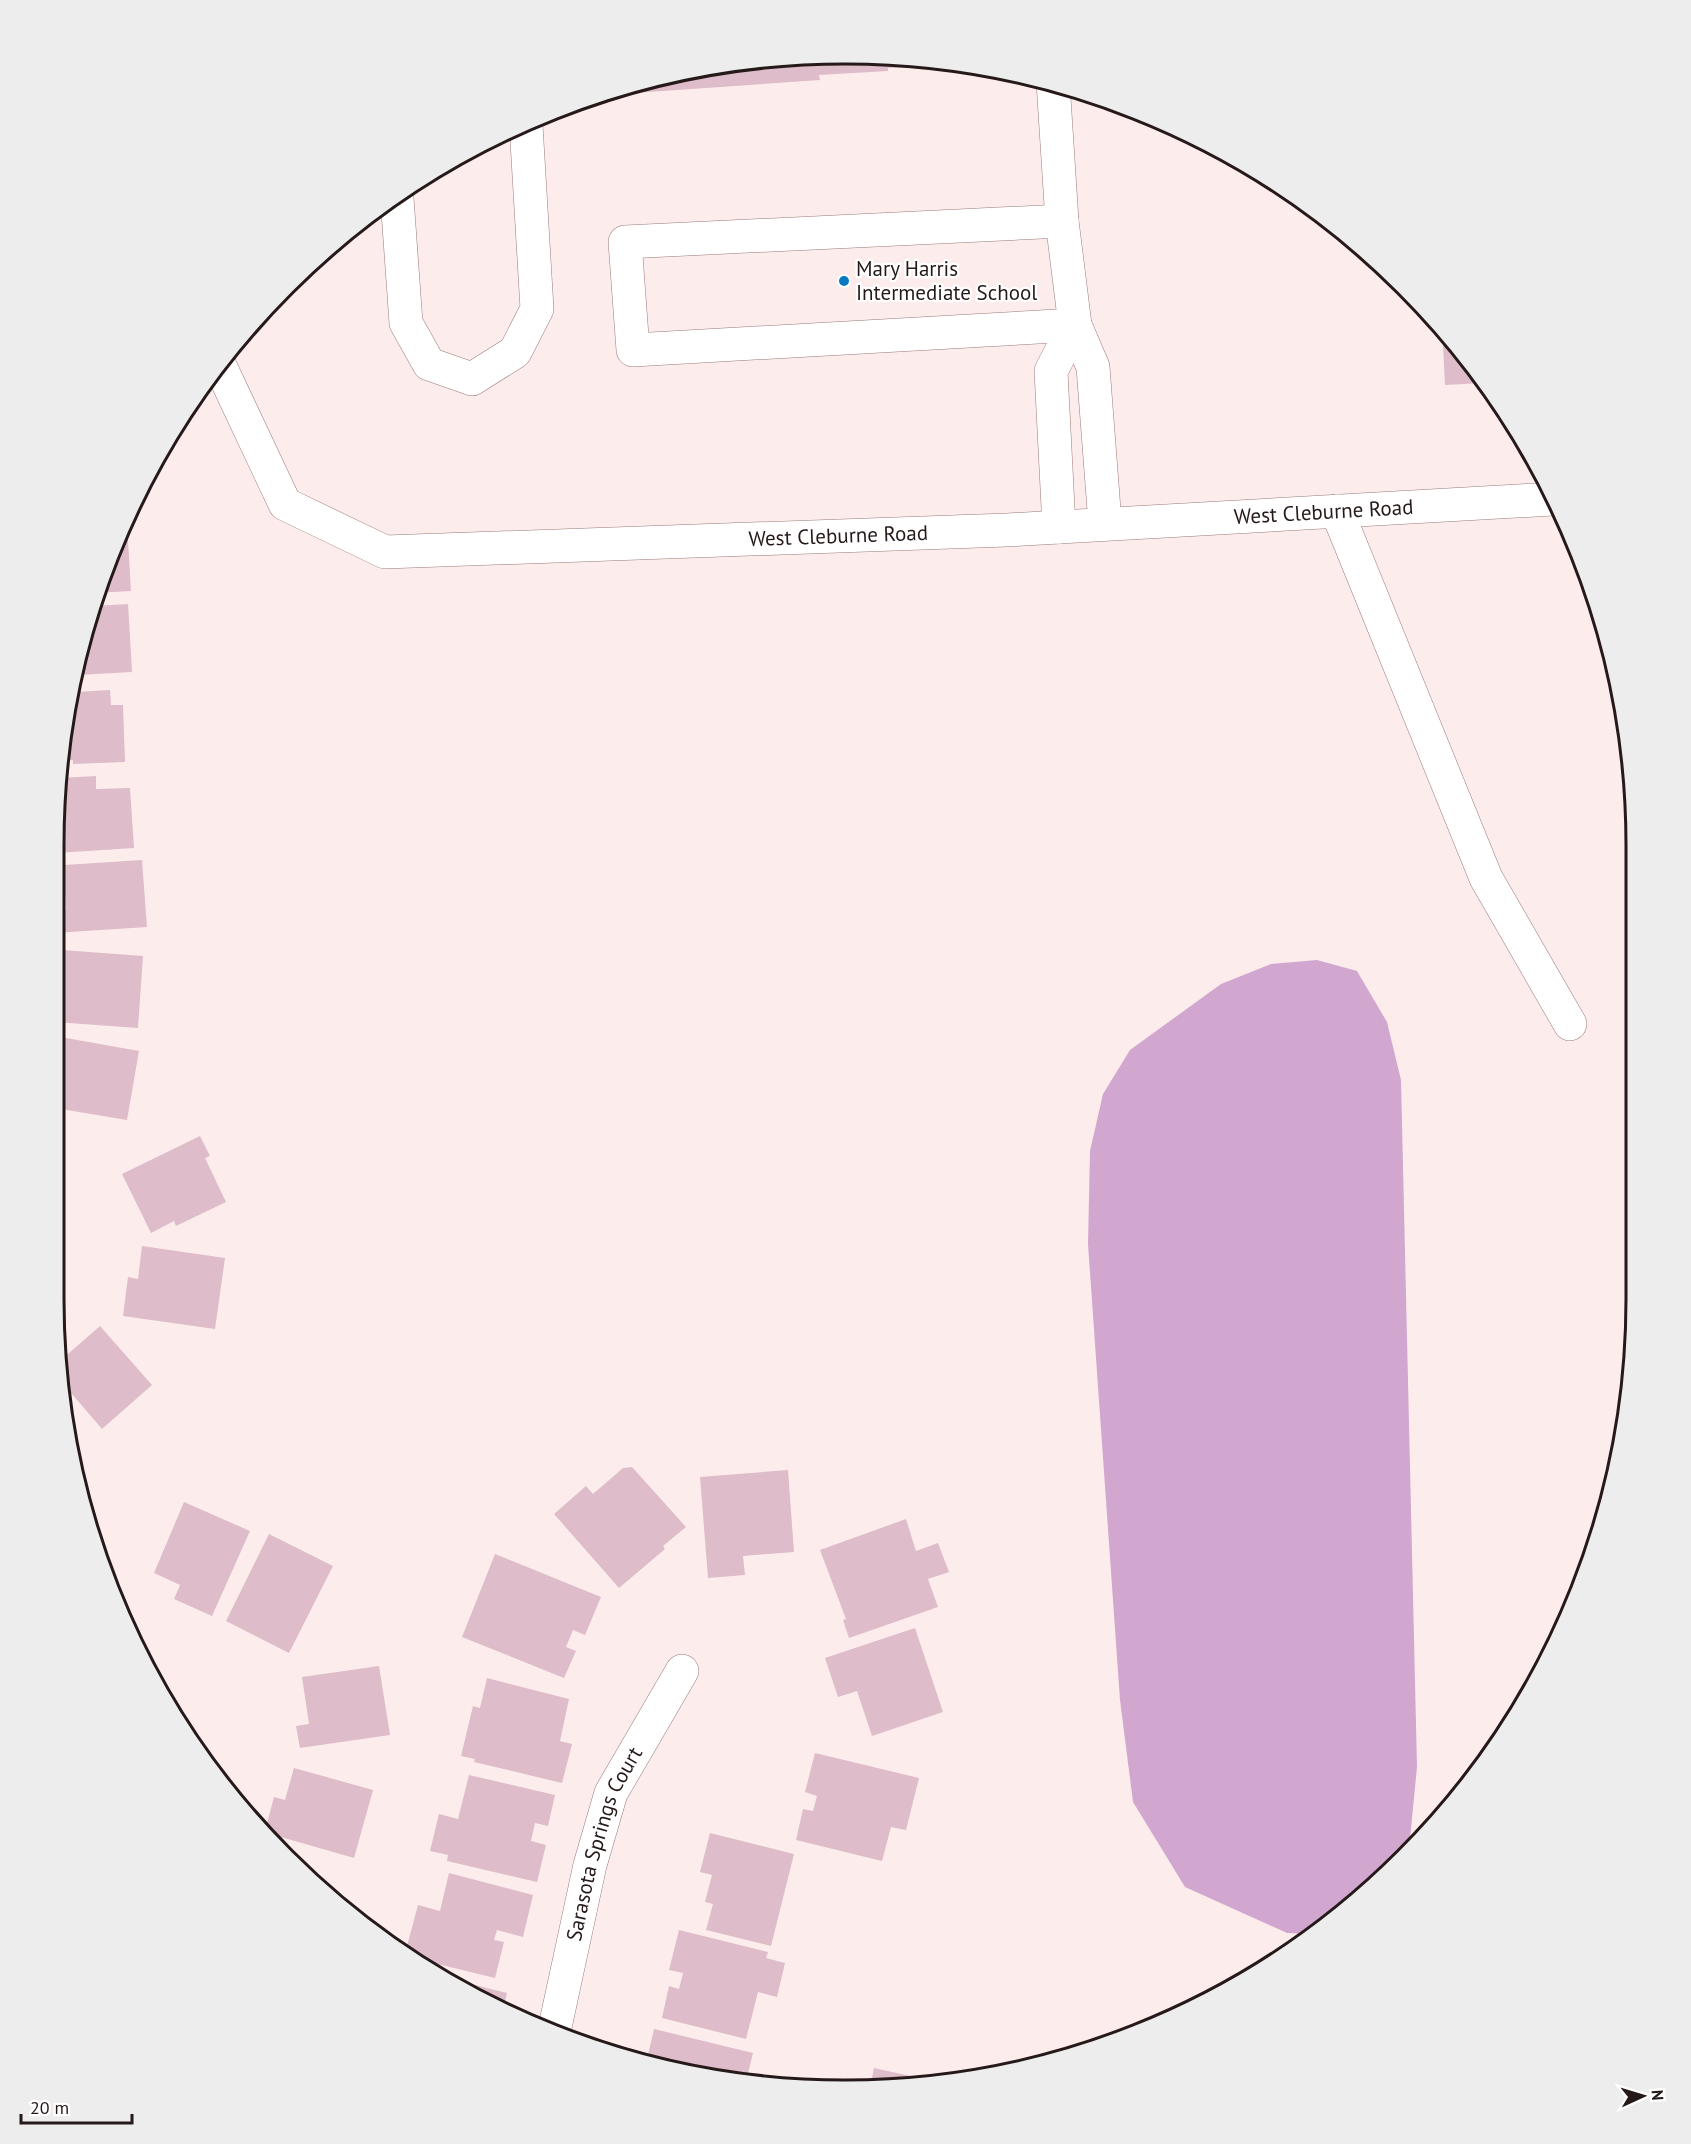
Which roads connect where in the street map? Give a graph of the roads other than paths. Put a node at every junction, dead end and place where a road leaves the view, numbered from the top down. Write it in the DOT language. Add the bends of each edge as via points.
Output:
graph roads {
  1 [pos="1053,93"];
  2 [pos="526,133"];
  3 [pos="398,206"];
  4 [pos="1062,221"];
  5 [pos="1075,325"];
  6 [pos="224,373"];
  7 [pos="1546,499"];
  8 [pos="1337,511"];
  9 [pos="1105,523"];
  10 [pos="1059,527"];
  11 [pos="1570,1024"];
  12 [pos="682,1671"];
  13 [pos="556,2023"];
  1 -- 4 [label="street"];
  2 -- 3 [label="street" via="537,309 515,352 472,379 429,364 406,323"];
  4 -- 5 [label="street"];
  4 -- 5 [label="street" via="626,242 633,350"];
  5 -- 9 [label="street" via="1093,368"];
  5 -- 10 [label="street" via="1051,371"];
  6 -- 10 [label="street, West Cleburne Road" via="285,504 385,552"];
  7 -- 8 [label="street, West Cleburne Road"];
  8 -- 9 [label="street, West Cleburne Road"];
  8 -- 11 [label="street" via="1486,878"];
  9 -- 10 [label="street, West Cleburne Road"];
  12 -- 13 [label="street, Sarasota Springs Court" via="611,1793 590,1865"];
}
